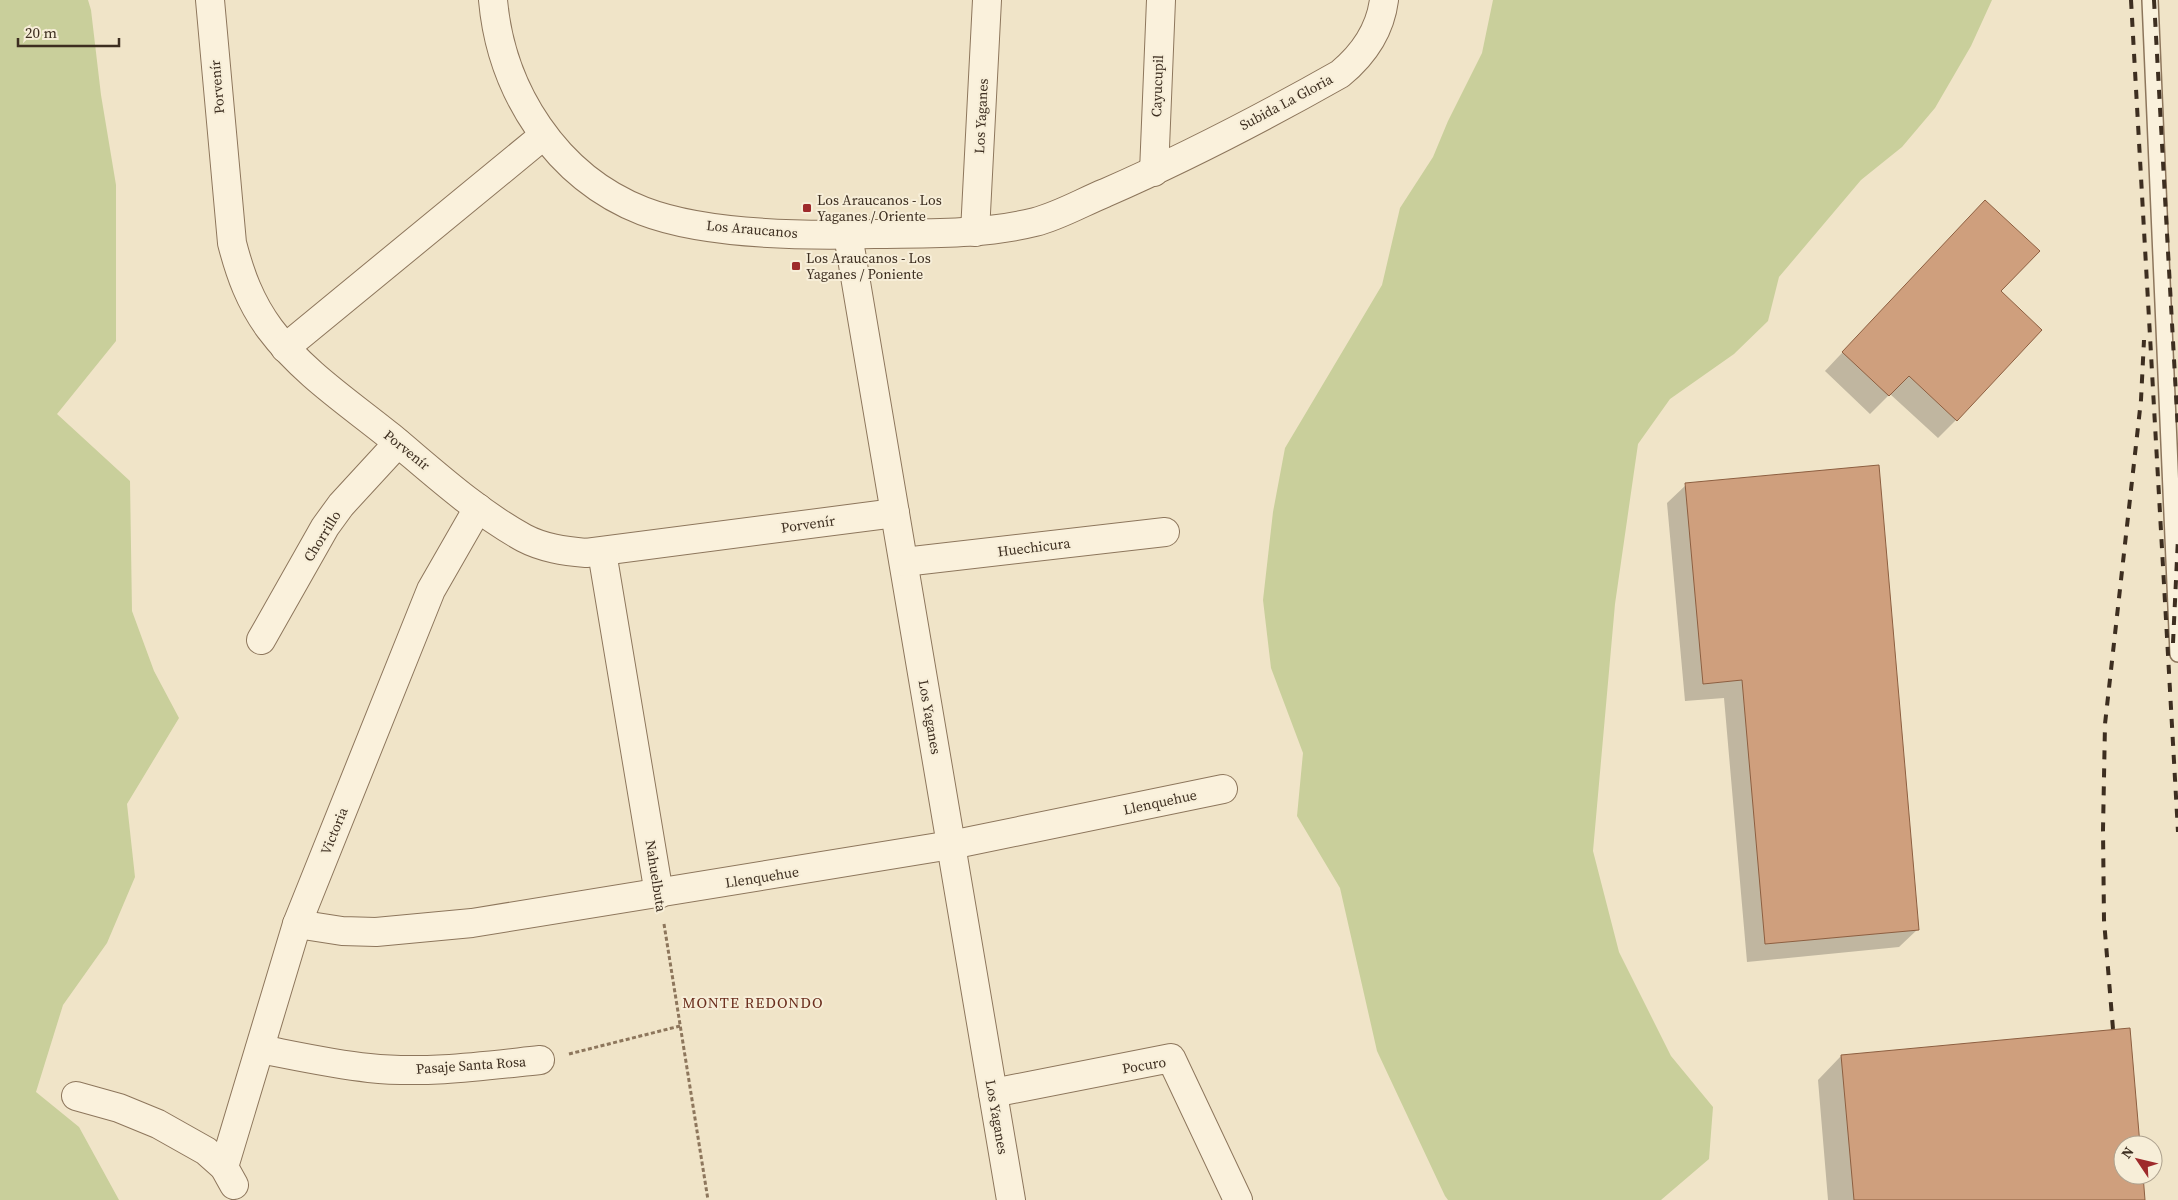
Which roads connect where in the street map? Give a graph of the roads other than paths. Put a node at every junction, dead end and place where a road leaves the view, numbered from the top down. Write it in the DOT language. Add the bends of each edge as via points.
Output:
graph roads {
  1 [pos="210,0"];
  2 [pos="493,0"];
  3 [pos="987,0"];
  4 [pos="1161,0"];
  5 [pos="1384,0"];
  6 [pos="2150,0"];
  7 [pos="543,136"];
  8 [pos="1154,172"];
  9 [pos="975,232"];
  10 [pos="848,235"];
  11 [pos="285,348"];
  12 [pos="398,443"];
  13 [pos="478,508"];
  14 [pos="895,512"];
  15 [pos="1165,532"];
  16 [pos="602,552"];
  17 [pos="904,562"];
  18 [pos="261,640"];
  19 [pos="2178,654"];
  20 [pos="1223,789"];
  21 [pos="951,845"];
  22 [pos="659,894"];
  23 [pos="297,924"];
  24 [pos="260,1049"];
  25 [pos="540,1060"];
  26 [pos="993,1093"];
  27 [pos="76,1096"];
  28 [pos="1011,1200"];
  29 [pos="1238,1200"];
  1 -- 11 [label="street, Porvenír" via="232,243 241,277 255,306"];
  2 -- 7 [label="street, Los Araucanos" via="501,50 527,111"];
  3 -- 9 [label="street, Los Yaganes"];
  4 -- 8 [label="street, Cayucupil"];
  5 -- 8 [label="street, Subida La Gloria" via="1368,45 1340,74"];
  6 -- 19 [label="lane"];
  7 -- 10 [label="street, Los Araucanos" via="584,178 644,212 724,228"];
  7 -- 11 [label="street"];
  8 -- 9 [label="street, Los Araucanos" via="1038,221"];
  9 -- 10 [label="street, Los Araucanos"];
  10 -- 14 [label="street, Los Yaganes"];
  11 -- 12 [label="street, Porvenír"];
  12 -- 13 [label="street, Porvenír"];
  12 -- 18 [label="street, Chorrillo" via="325,527"];
  13 -- 16 [label="street, Porvenír" via="537,544 568,552"];
  13 -- 23 [label="street, Victoria" via="431,590"];
  14 -- 16 [label="street, Porvenír"];
  14 -- 17 [label="street, Los Yaganes"];
  15 -- 17 [label="street, Huechicura"];
  16 -- 22 [label="street, Nahuelbuta"];
  17 -- 21 [label="street, Los Yaganes"];
  20 -- 21 [label="street, Llenquehue"];
  21 -- 22 [label="street, Llenquehue"];
  21 -- 26 [label="street, Los Yaganes"];
  22 -- 23 [label="street, Llenquehue" via="417,929 342,931"];
  23 -- 24 [label="street, Victoria"];
  24 -- 25 [label="street, Pasaje Santa Rosa" via="360,1067 402,1070 455,1069"];
  24 -- 27 [label="street, Victoria" via="229,1176 206,1151 158,1124 119,1108"];
  26 -- 28 [label="street, Los Yaganes"];
  26 -- 29 [label="street, Pocuro" via="1171,1058"];
}
